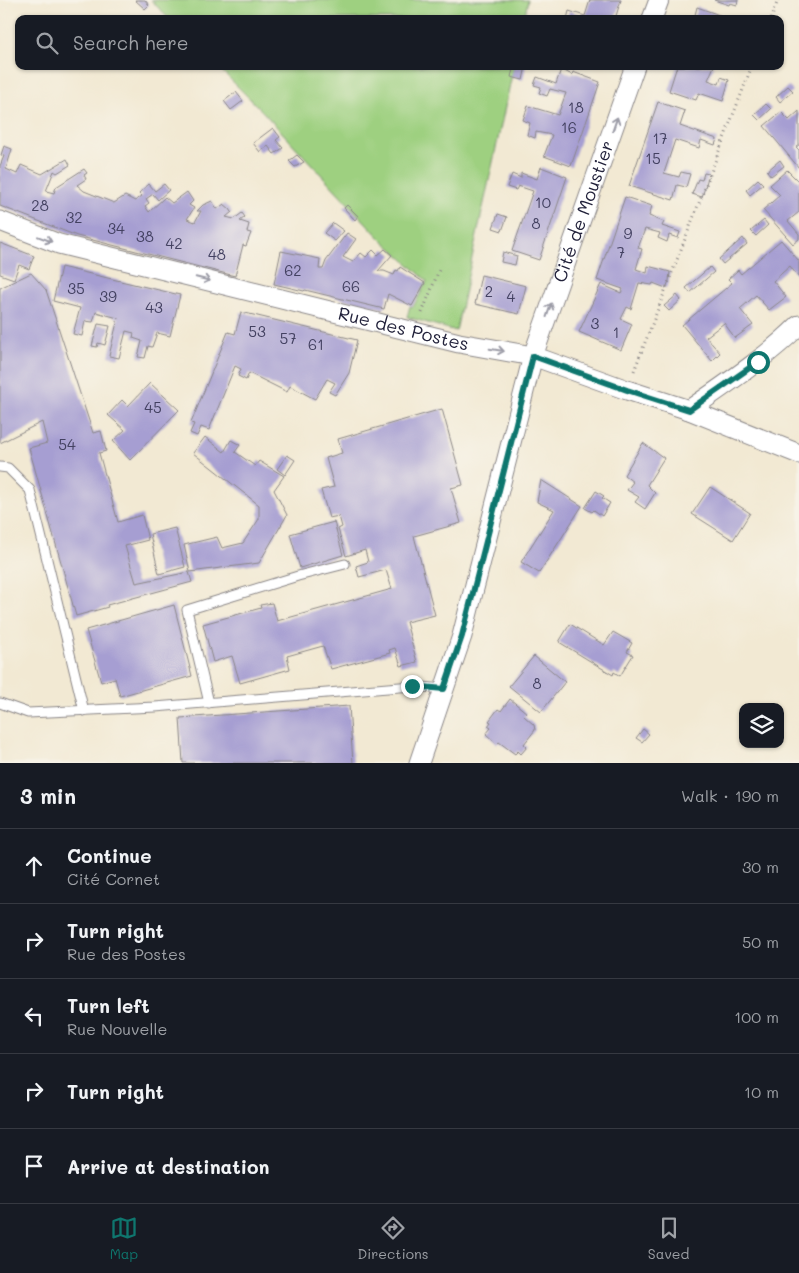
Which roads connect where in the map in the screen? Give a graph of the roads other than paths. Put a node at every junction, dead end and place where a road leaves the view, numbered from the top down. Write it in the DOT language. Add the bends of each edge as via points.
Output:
graph roads {
  1 [pos="658,0"];
  2 [pos="653,15"];
  3 [pos="634,70"];
  4 [pos="0,221"];
  5 [pos="799,325"];
  6 [pos="533,356"];
  7 [pos="689,410"];
  8 [pos="799,454"];
  9 [pos="0,467"];
  10 [pos="345,564"];
  11 [pos="444,689"];
  12 [pos="0,703"];
  13 [pos="209,703"];
  14 [pos="84,710"];
  15 [pos="419,763"];
  1 -- 2 [label="street"];
  6 -- 3 [label="street, Cité de Moustier, one-way"];
  4 -- 6 [label="street, Rue des Postes, one-way" via="59,244 459,343"];
  5 -- 7 [label="street" via="758,362"];
  6 -- 7 [label="street, Rue des Postes"];
  6 -- 11 [label="street, Cité de Moustier" via="462,636"];
  7 -- 8 [label="street, Rue des Postes"];
  9 -- 14 [label="lane" via="8,468 30,490"];
  10 -- 13 [label="lane" via="187,610"];
  11 -- 13 [label="lane" via="412,686"];
  11 -- 15 [label="street, Cité de Moustier"];
  12 -- 14 [label="lane" via="28,713"];
  13 -- 14 [label="lane"];
}
